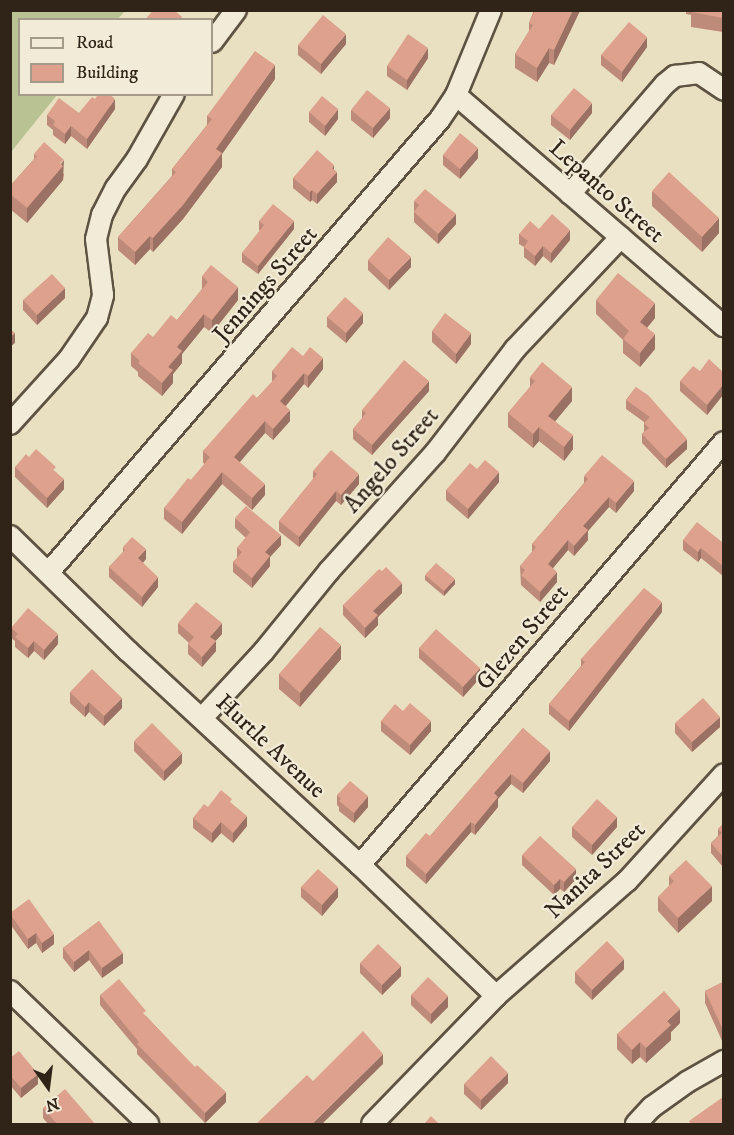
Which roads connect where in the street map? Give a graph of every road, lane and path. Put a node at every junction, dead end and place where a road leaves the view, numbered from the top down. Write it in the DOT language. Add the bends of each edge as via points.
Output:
graph roads {
  1 [pos="236,10"];
  2 [pos="491,10"];
  3 [pos="213,41"];
  4 [pos="723,90"];
  5 [pos="456,95"];
  6 [pos="173,96"];
  7 [pos="570,194"];
  8 [pos="621,237"];
  9 [pos="723,326"];
  10 [pos="10,423"];
  11 [pos="723,442"];
  12 [pos="10,536"];
  13 [pos="49,572"];
  14 [pos="202,718"];
  15 [pos="723,774"];
  16 [pos="360,865"];
  17 [pos="10,991"];
  18 [pos="496,996"];
  19 [pos="723,1061"];
  20 [pos="148,1125"];
  21 [pos="372,1125"];
  22 [pos="636,1125"];
  1 -- 3 [label="street"];
  2 -- 5 [label="street, Jennings Street"];
  4 -- 7 [label="street" via="699,73 670,80"];
  5 -- 7 [label="street, Lepanto Street"];
  5 -- 13 [label="street, Jennings Street" via="441,119 375,197"];
  6 -- 10 [label="street" via="102,215 96,239 103,295 97,318 69,359"];
  7 -- 8 [label="street, Lepanto Street"];
  8 -- 9 [label="street, Lepanto Street"];
  8 -- 14 [label="street, Angelo Street" via="515,349 435,453"];
  11 -- 16 [label="street, Glezen Street"];
  12 -- 13 [label="street, Hurtle Avenue"];
  13 -- 14 [label="street, Hurtle Avenue"];
  14 -- 16 [label="street, Hurtle Avenue"];
  15 -- 18 [label="street, Nanita Street" via="606,902"];
  16 -- 18 [label="street, Hurtle Avenue"];
  17 -- 20 [label="street"];
  18 -- 21 [label="street, Nanita Street"];
  19 -- 22 [label="street" via="661,1101"];
}
